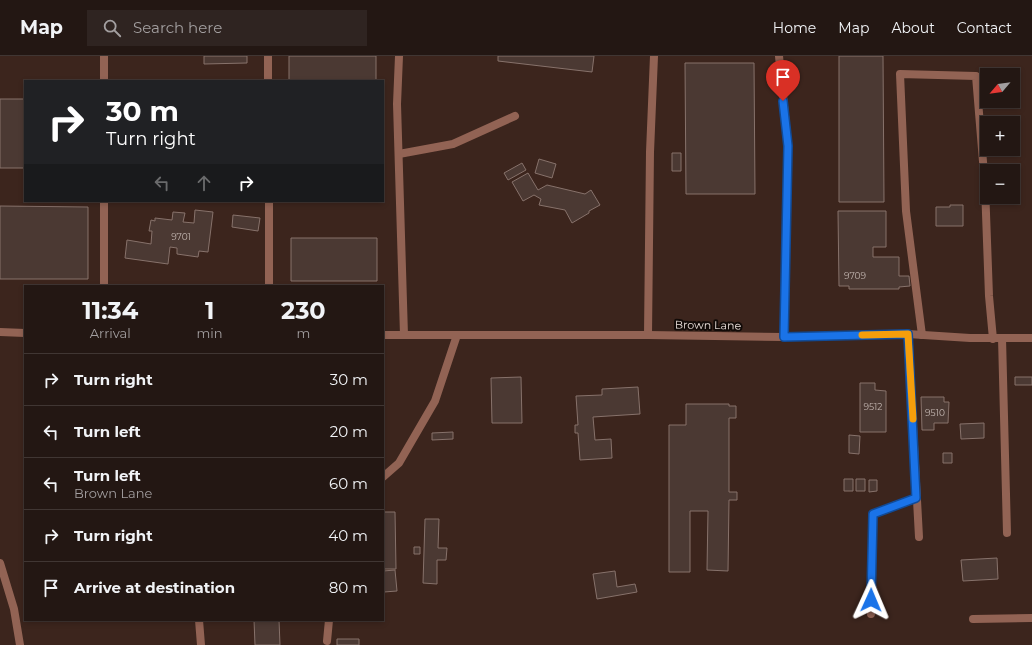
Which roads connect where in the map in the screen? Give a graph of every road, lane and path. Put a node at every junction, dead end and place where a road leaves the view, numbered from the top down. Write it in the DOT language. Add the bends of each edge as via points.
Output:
graph roads {
  1 [pos="104,56"];
  2 [pos="268,56"];
  3 [pos="399,56"];
  4 [pos="654,56"];
  5 [pos="779,56"];
  6 [pos="104,80"];
  7 [pos="268,80"];
  8 [pos="515,116"];
  9 [pos="399,154"];
  10 [pos="104,202"];
  11 [pos="269,202"];
  12 [pos="104,285"];
  13 [pos="269,285"];
  14 [pos="0,332"];
  15 [pos="24,333"];
  16 [pos="908,334"];
  17 [pos="384,335"];
  18 [pos="404,335"];
  19 [pos="456,335"];
  20 [pos="648,335"];
  21 [pos="922,335"];
  22 [pos="784,337"];
  23 [pos="1032,338"];
  24 [pos="998,339"];
  25 [pos="384,476"];
  26 [pos="916,498"];
  27 [pos="1007,533"];
  28 [pos="919,537"];
  29 [pos="0,563"];
  30 [pos="871,614"];
  31 [pos="1032,618"];
  32 [pos="973,619"];
  33 [pos="199,621"];
  34 [pos="328,621"];
  35 [pos="327,641"];
  36 [pos="20,645"];
  37 [pos="201,645"];
  1 -- 6 [label="street"];
  2 -- 7 [label="street"];
  3 -- 9 [label="street"];
  4 -- 20 [label="street"];
  5 -- 22 [label="street" via="788,146"];
  8 -- 9 [label="street" via="453,144"];
  9 -- 18 [label="street"];
  10 -- 12 [label="street"];
  11 -- 13 [label="street"];
  14 -- 15 [label="street"];
  16 -- 21 [label="street, Brown Lane"];
  16 -- 22 [label="street, Brown Lane"];
  16 -- 26 [label="street"];
  17 -- 18 [label="street, Brown Lane"];
  18 -- 19 [label="street, Brown Lane"];
  19 -- 20 [label="street, Brown Lane"];
  19 -- 25 [label="street" via="435,402 400,463"];
  20 -- 22 [label="street, Brown Lane"];
  21 -- 24 [label="street, Brown Lane"];
  21 -- 24 [label="street" via="906,211 900,74 976,76 986,186 989,296"];
  23 -- 24 [label="street, Brown Lane"];
  24 -- 27 [label="street"];
  26 -- 28 [label="street"];
  26 -- 30 [label="street" via="873,514"];
  29 -- 36 [label="street" via="14,609"];
  31 -- 32 [label="street"];
  33 -- 37 [label="street"];
  34 -- 35 [label="street"];
}
